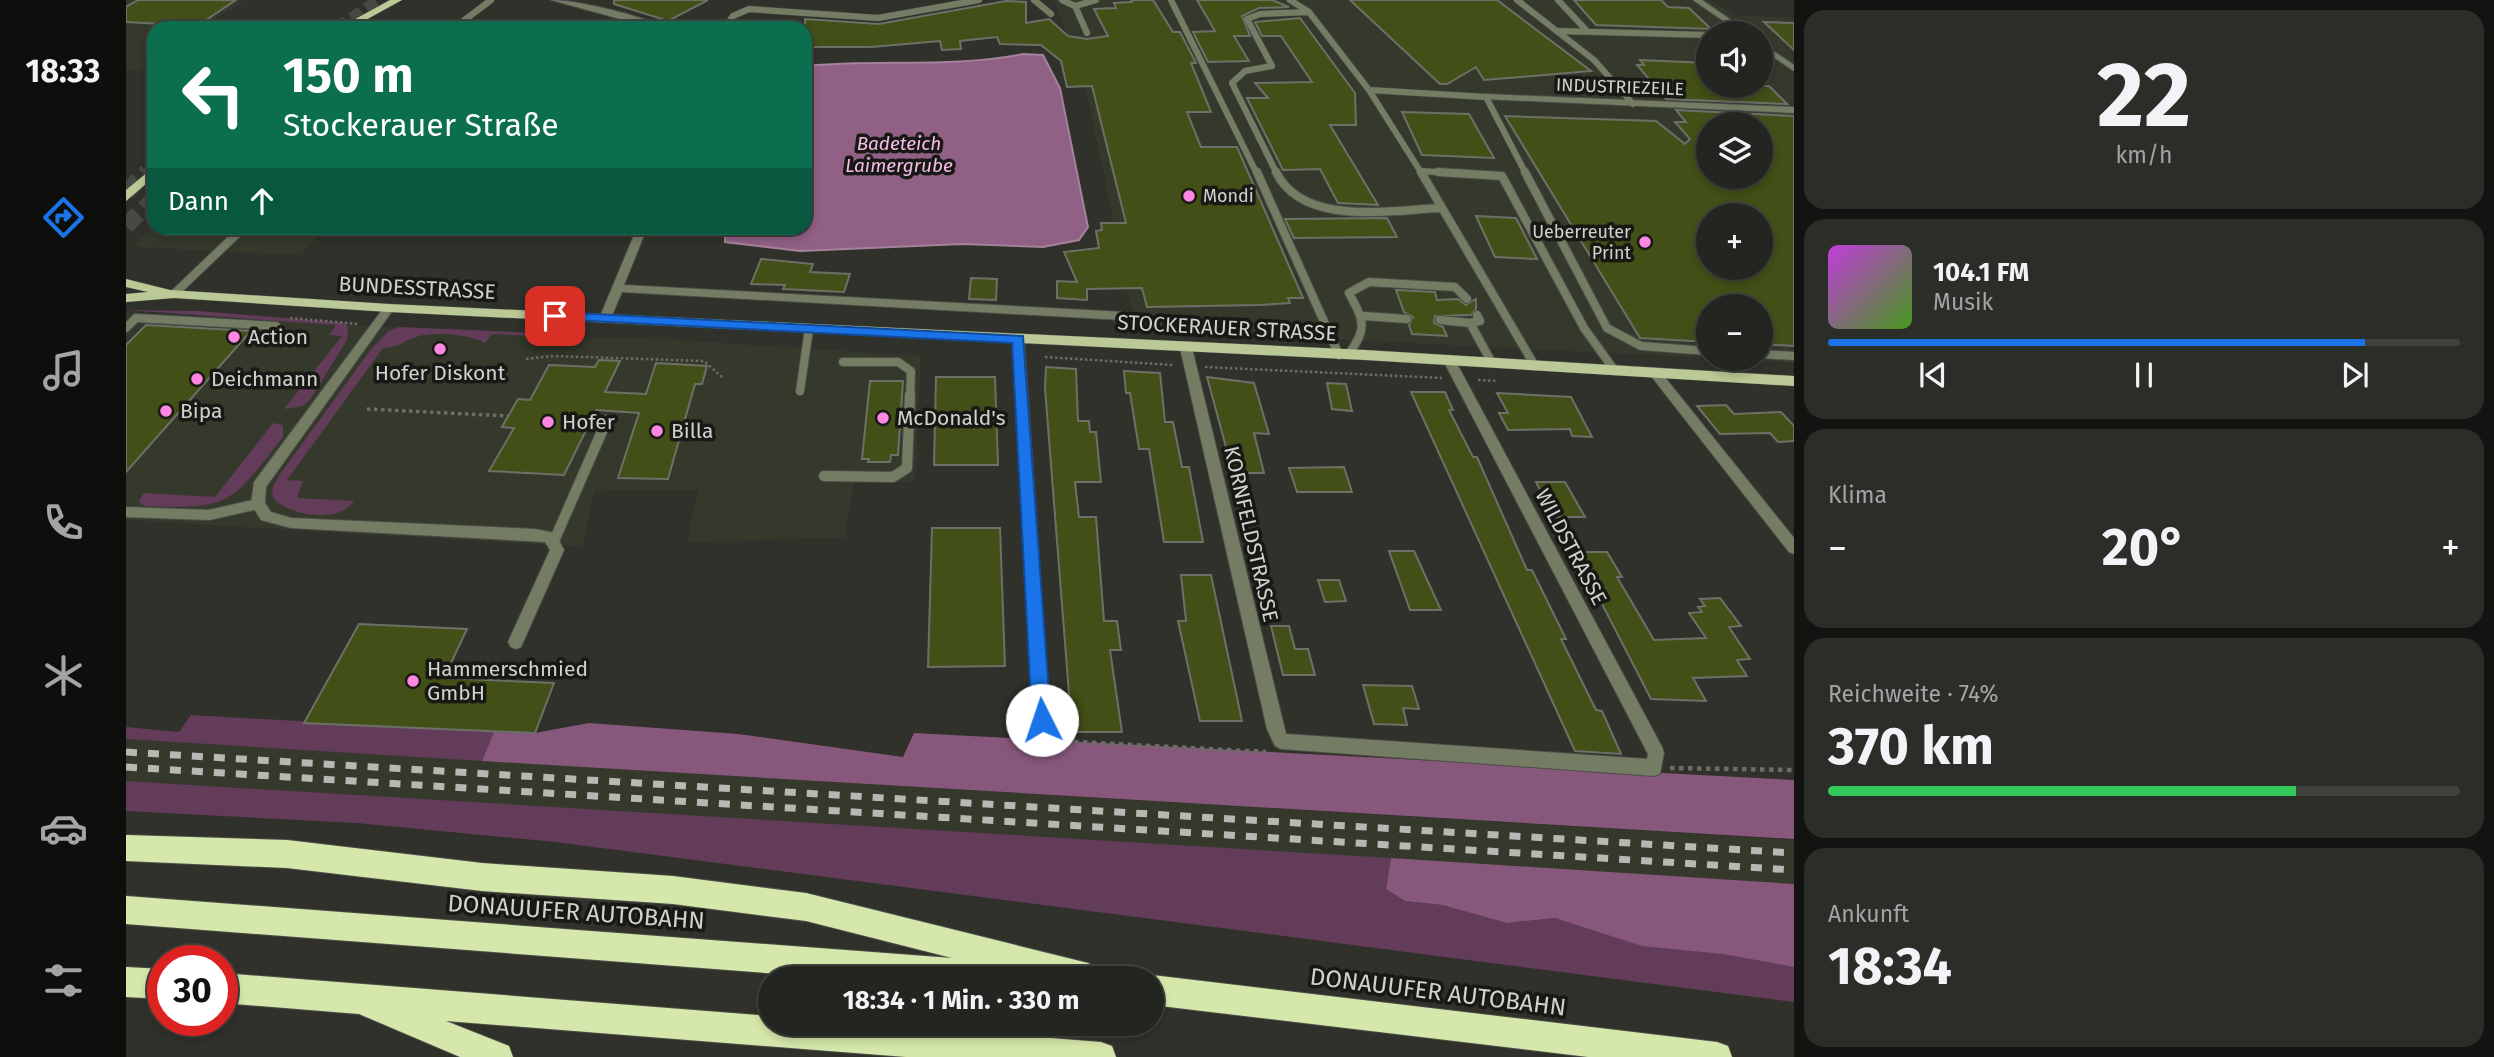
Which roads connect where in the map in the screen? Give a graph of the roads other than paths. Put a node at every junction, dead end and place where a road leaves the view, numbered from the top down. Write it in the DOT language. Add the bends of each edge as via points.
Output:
graph roads {
  1 [pos="383,0"];
  2 [pos="397,0"];
  3 [pos="491,0"];
  4 [pos="555,0"];
  5 [pos="979,0"];
  6 [pos="1034,0"];
  7 [pos="1062,0"];
  8 [pos="1096,0"];
  9 [pos="1171,0"];
  10 [pos="1290,0"];
  11 [pos="1517,0"];
  12 [pos="1558,0"];
  13 [pos="1697,0"];
  14 [pos="1075,6"];
  15 [pos="1309,12"];
  16 [pos="1051,14"];
  17 [pos="361,17"];
  18 [pos="357,21"];
  19 [pos="463,21"];
  20 [pos="638,21"];
  21 [pos="730,21"];
  22 [pos="1728,21"];
  23 [pos="1558,31"];
  24 [pos="1587,32"];
  25 [pos="1087,33"];
  26 [pos="1696,35"];
  27 [pos="1773,54"];
  28 [pos="1794,69"];
  29 [pos="1369,90"];
  30 [pos="1486,97"];
  31 [pos="1633,104"];
  32 [pos="1794,110"];
  33 [pos="1420,171"];
  34 [pos="147,178"];
  35 [pos="126,197"];
  36 [pos="1440,208"];
  37 [pos="1521,211"];
  38 [pos="1546,212"];
  39 [pos="236,235"];
  40 [pos="639,235"];
  41 [pos="126,283"];
  42 [pos="618,288"];
  43 [pos="174,294"];
  44 [pos="126,298"];
  45 [pos="1467,299"];
  46 [pos="389,308"];
  47 [pos="1123,316"];
  48 [pos="1364,316"];
  49 [pos="605,319"];
  50 [pos="1407,320"];
  51 [pos="1440,320"];
  52 [pos="658,321"];
  53 [pos="276,326"];
  54 [pos="126,328"];
  55 [pos="809,329"];
  56 [pos="1018,339"];
  57 [pos="1186,348"];
  58 [pos="1696,350"];
  59 [pos="1344,355"];
  60 [pos="1773,355"];
  61 [pos="1794,356"];
  62 [pos="1449,360"];
  63 [pos="843,362"];
  64 [pos="1492,363"];
  65 [pos="1535,366"];
  66 [pos="1615,371"];
  67 [pos="1655,373"];
  68 [pos="1794,381"];
  69 [pos="800,391"];
  70 [pos="607,420"];
  71 [pos="824,476"];
  72 [pos="258,504"];
  73 [pos="126,512"];
  74 [pos="554,541"];
  75 [pos="1794,548"];
  76 [pos="516,642"];
  77 [pos="1042,720"];
  78 [pos="1655,760"];
  79 [pos="126,848"];
  80 [pos="126,910"];
  81 [pos="862,966"];
  82 [pos="1040,966"];
  83 [pos="126,982"];
  84 [pos="147,983"];
  85 [pos="238,989"];
  86 [pos="1164,991"];
  87 [pos="349,997"];
  88 [pos="498,1057"];
  89 [pos="1101,1057"];
  90 [pos="1717,1057"];
  1 -- 17 [label="main road"];
  2 -- 17 [label="main road"];
  3 -- 19 [label="lane"];
  4 -- 20 [label="street"];
  5 -- 21 [label="lane" via="878,18 749,9"];
  6 -- 16 [label="lane"];
  7 -- 14 [label="lane"];
  8 -- 14 [label="lane"];
  9 -- 59 [label="lane"];
  10 -- 15 [label="lane"];
  11 -- 23 [label="lane"];
  12 -- 24 [label="lane"];
  13 -- 22 [label="street"];
  14 -- 25 [label="lane"];
  15 -- 29 [label="lane"];
  15 -- 36 [label="lane" via="1260,14 1247,19 1273,62 1272,66 1245,71 1232,83 1283,186 1292,196 1324,207"];
  17 -- 18 [label="main road"];
  23 -- 24 [label="lane"];
  23 -- 31 [label="lane" via="1594,60"];
  24 -- 26 [label="lane"];
  27 -- 28 [label="street"];
  29 -- 30 [label="lane"];
  29 -- 33 [label="lane"];
  30 -- 31 [label="street, INDUSTRIEZEILE"];
  30 -- 38 [label="lane"];
  31 -- 32 [label="street, INDUSTRIEZEILE"];
  33 -- 36 [label="lane"];
  33 -- 37 [label="lane" via="1502,176"];
  34 -- 35 [label="main road"];
  36 -- 65 [label="lane"];
  37 -- 38 [label="lane"];
  37 -- 66 [label="lane" via="1584,328"];
  38 -- 58 [label="lane" via="1607,328 1641,346"];
  39 -- 43 [label="lane"];
  40 -- 42 [label="street"];
  41 -- 43 [label="main road"];
  42 -- 47 [label="street"];
  42 -- 49 [label="street"];
  43 -- 44 [label="main road"];
  43 -- 46 [label="main road, BUNDESSTRASSE"];
  45 -- 48 [label="lane" via="1455,287 1366,282 1349,293"];
  46 -- 49 [label="main road, BUNDESSTRASSE"];
  46 -- 72 [label="street" via="259,486"];
  48 -- 50 [label="lane"];
  48 -- 59 [label="lane" via="1364,334"];
  49 -- 52 [label="main road, BUNDESSTRASSE"];
  51 -- 64 [label="lane" via="1474,319"];
  52 -- 55 [label="main road, STOCKERAUER STRASSE"];
  53 -- 54 [label="lane" via="135,318"];
  55 -- 56 [label="main road, STOCKERAUER STRASSE"];
  55 -- 69 [label="lane"];
  56 -- 57 [label="main road, STOCKERAUER STRASSE"];
  56 -- 77 [label="street"];
  57 -- 59 [label="main road, STOCKERAUER STRASSE"];
  57 -- 78 [label="street, KORNFELDSTRASSE" via="1278,735"];
  59 -- 62 [label="main road, STOCKERAUER STRASSE"];
  60 -- 61 [label="lane"];
  62 -- 64 [label="main road, STOCKERAUER STRASSE"];
  62 -- 78 [label="street, WILDSTRASSE"];
  63 -- 71 [label="lane" via="898,362 911,371 907,468 893,477"];
  64 -- 65 [label="main road, STOCKERAUER STRASSE"];
  65 -- 66 [label="main road, STOCKERAUER STRASSE"];
  66 -- 67 [label="main road, STOCKERAUER STRASSE"];
  67 -- 68 [label="main road, STOCKERAUER STRASSE"];
  67 -- 75 [label="street"];
  70 -- 74 [label="lane"];
  72 -- 73 [label="lane" via="220,516"];
  72 -- 74 [label="street" via="266,516 291,523 535,534"];
  74 -- 76 [label="street" via="555,556"];
  79 -- 82 [label="highway" via="287,854 806,907"];
  80 -- 81 [label="highway, DONAUUFER AUTOBAHN"];
  83 -- 84 [label="highway"];
  85 -- 87 [label="highway"];
  86 -- 90 [label="highway, DONAUUFER AUTOBAHN"];
  87 -- 88 [label="highway"];
  87 -- 89 [label="highway"];
}
